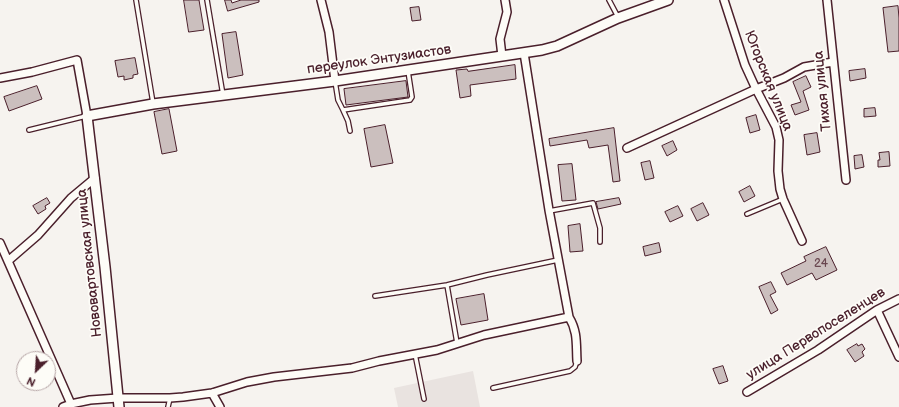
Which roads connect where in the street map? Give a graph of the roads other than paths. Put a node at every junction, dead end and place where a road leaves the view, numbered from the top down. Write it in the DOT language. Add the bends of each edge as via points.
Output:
graph roads {
  1 [pos="136,0"];
  2 [pos="207,0"];
  3 [pos="321,0"];
  4 [pos="505,0"];
  5 [pos="608,0"];
  6 [pos="668,0"];
  7 [pos="724,0"];
  8 [pos="827,0"];
  9 [pos="618,18"];
  10 [pos="524,53"];
  11 [pos="502,56"];
  12 [pos="833,62"];
  13 [pos="408,70"];
  14 [pos="0,78"];
  15 [pos="335,81"];
  16 [pos="756,90"];
  17 [pos="223,95"];
  18 [pos="153,104"];
  19 [pos="343,110"];
  20 [pos="87,116"];
  21 [pos="28,130"];
  22 [pos="350,131"];
  23 [pos="627,148"];
  24 [pos="95,178"];
  25 [pos="846,180"];
  26 [pos="783,199"];
  27 [pos="549,212"];
  28 [pos="747,214"];
  29 [pos="802,241"];
  30 [pos="600,242"];
  31 [pos="0,243"];
  32 [pos="558,260"];
  33 [pos="8,261"];
  34 [pos="447,285"];
  35 [pos="375,296"];
  36 [pos="899,299"];
  37 [pos="877,310"];
  38 [pos="569,318"];
  39 [pos="457,344"];
  40 [pos="415,354"];
  41 [pos="899,357"];
  42 [pos="577,361"];
  43 [pos="492,388"];
  44 [pos="747,392"];
  45 [pos="212,393"];
  46 [pos="170,398"];
  47 [pos="424,399"];
  48 [pos="118,403"];
  49 [pos="67,406"];
  50 [pos="168,407"];
  51 [pos="220,407"];
  1 -- 18 [label="lane"];
  2 -- 17 [label="lane"];
  3 -- 15 [label="street" via="329,32"];
  4 -- 11 [label="street" via="507,12 500,39"];
  5 -- 9 [label="lane"];
  6 -- 9 [label="main road, переулок Энтузиастов"];
  7 -- 16 [label="street, Югорская улица"];
  8 -- 12 [label="street, Тихая улица"];
  9 -- 10 [label="main road, переулок Энтузиастов" via="558,46"];
  10 -- 11 [label="main road, переулок Энтузиастов"];
  10 -- 27 [label="street"];
  11 -- 13 [label="main road, переулок Энтузиастов"];
  12 -- 16 [label="street" via="804,67"];
  12 -- 25 [label="street, Тихая улица"];
  13 -- 15 [label="main road, переулок Энтузиастов"];
  13 -- 19 [label="lane" via="412,97 410,100"];
  14 -- 20 [label="street" via="77,60"];
  15 -- 17 [label="main road, переулок Энтузиастов"];
  15 -- 19 [label="lane" via="338,100"];
  16 -- 23 [label="street"];
  16 -- 26 [label="street, Югорская улица" via="776,127 779,140 778,171"];
  17 -- 18 [label="main road, переулок Энтузиастов"];
  18 -- 20 [label="main road, переулок Энтузиастов"];
  19 -- 22 [label="lane"];
  20 -- 21 [label="lane, переулок Энтузиастов"];
  20 -- 24 [label="main road, Нововартовская улица"];
  24 -- 33 [label="street"];
  24 -- 48 [label="main road, Нововартовская улица"];
  26 -- 28 [label="lane"];
  26 -- 29 [label="street, Югорская улица"];
  27 -- 30 [label="lane" via="593,203 600,228"];
  27 -- 32 [label="street"];
  31 -- 33 [label="street"];
  32 -- 34 [label="lane"];
  32 -- 38 [label="street"];
  33 -- 49 [label="street"];
  34 -- 35 [label="lane"];
  34 -- 39 [label="lane"];
  36 -- 37 [label="street, улица Первопоселенцев"];
  37 -- 41 [label="street"];
  37 -- 44 [label="street, улица Первопоселенцев" via="818,350"];
  38 -- 39 [label="street" via="484,334"];
  38 -- 42 [label="street" via="576,334"];
  39 -- 40 [label="street"];
  40 -- 45 [label="street" via="352,368 247,382"];
  40 -- 47 [label="lane"];
  42 -- 43 [label="lane" via="570,371"];
  45 -- 46 [label="street"];
  45 -- 51 [label="street"];
  46 -- 48 [label="street"];
  46 -- 50 [label="lane"];
  48 -- 49 [label="street" via="90,400"];
}
